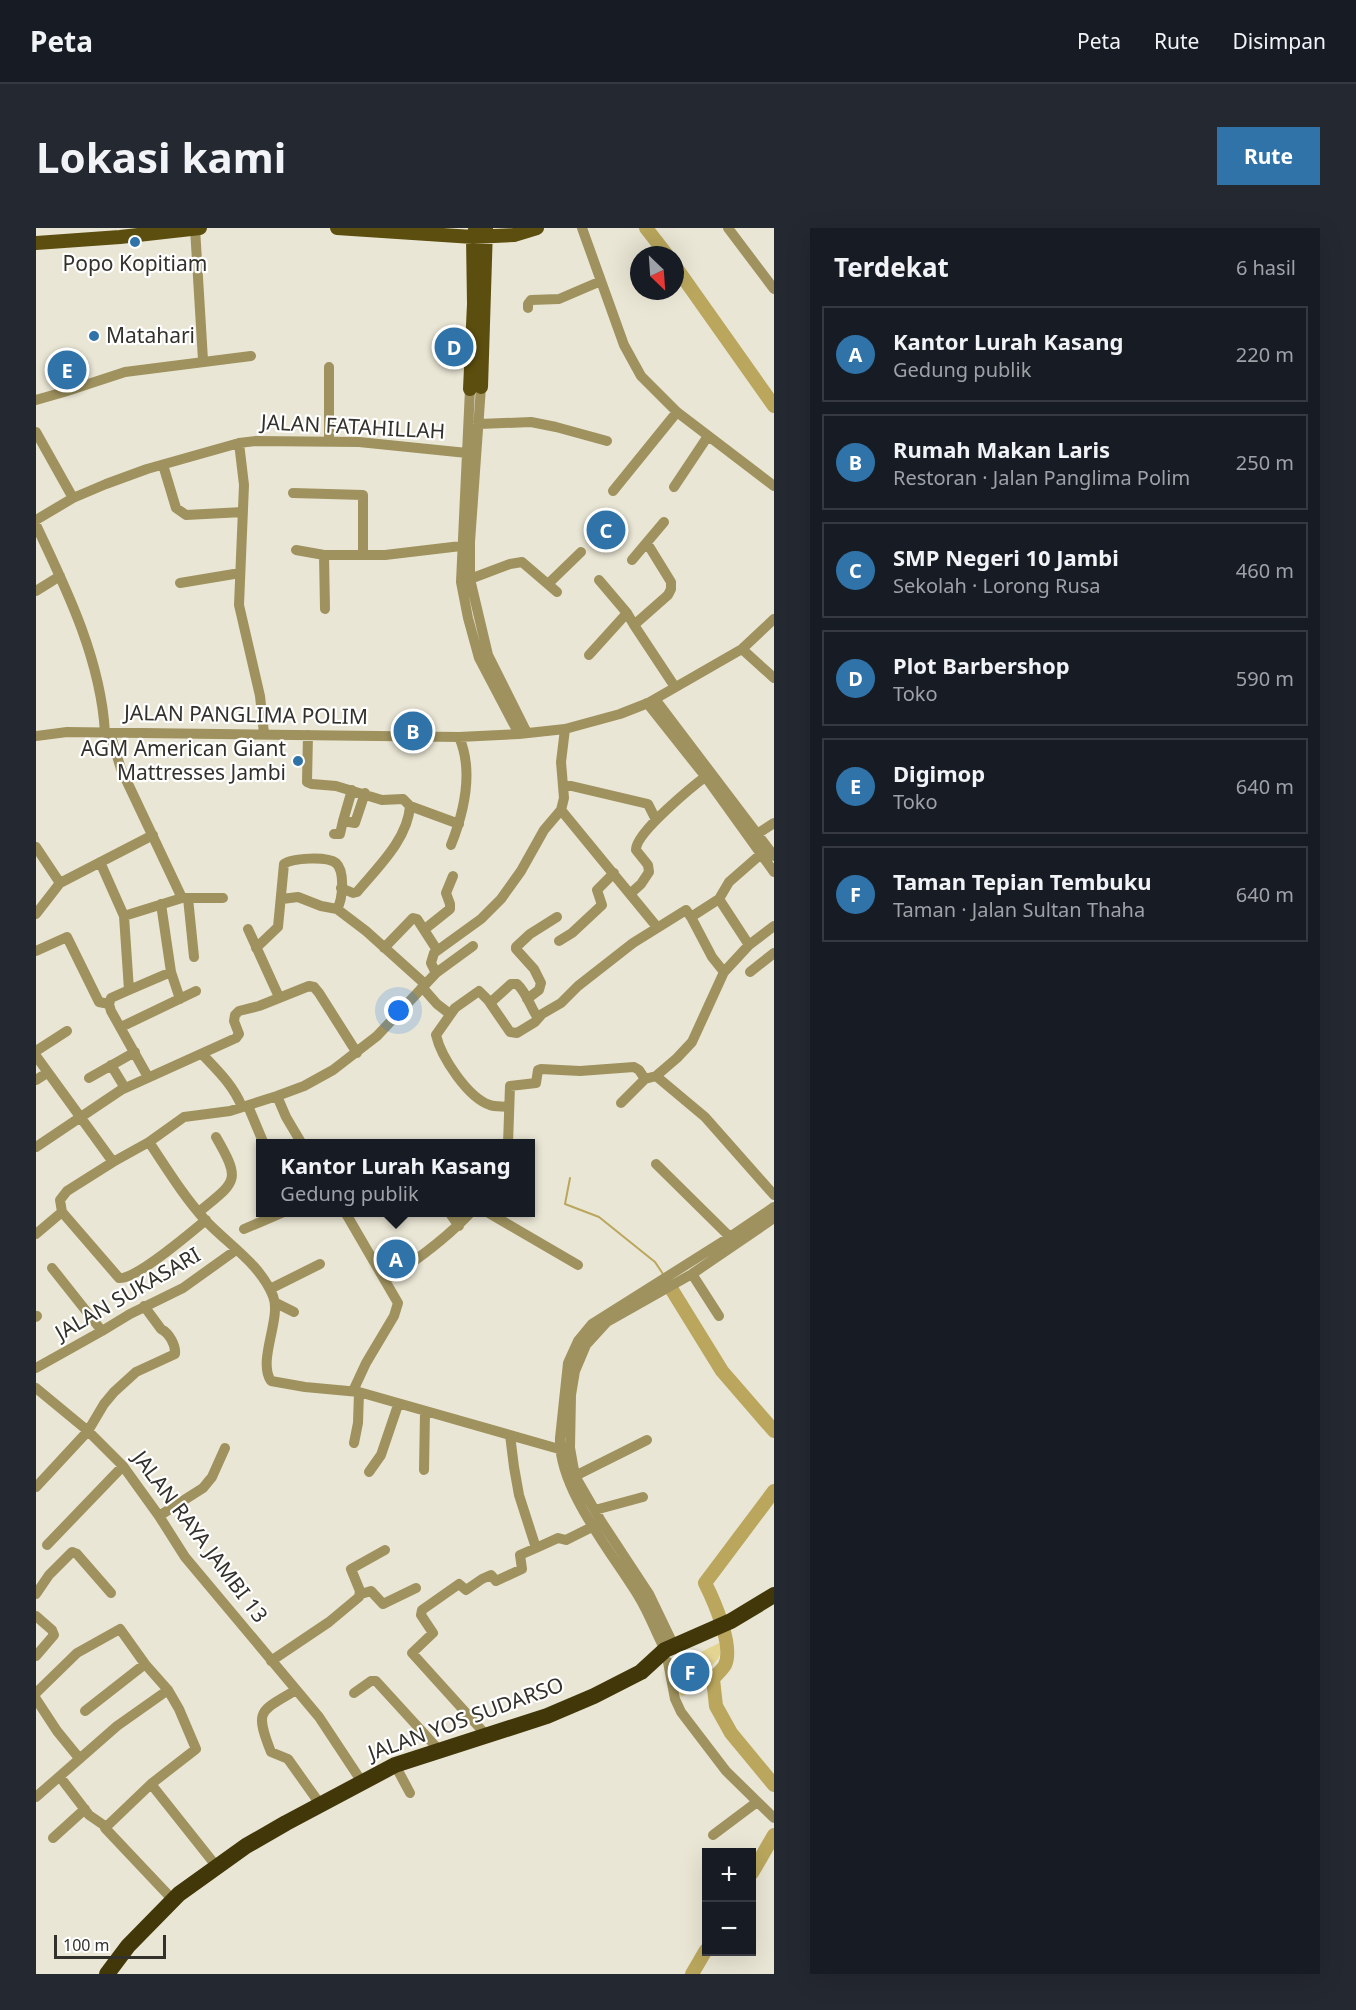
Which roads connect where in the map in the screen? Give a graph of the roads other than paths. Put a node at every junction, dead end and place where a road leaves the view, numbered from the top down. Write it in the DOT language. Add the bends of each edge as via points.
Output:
graph roads {
  1 [pos="195,228"];
  2 [pos="200,228"];
  3 [pos="337,228"];
  4 [pos="537,228"];
  5 [pos="582,228"];
  6 [pos="728,228"];
  7 [pos="480,232"];
  8 [pos="36,243"];
  9 [pos="601,281"];
  10 [pos="774,289"];
  11 [pos="528,308"];
  12 [pos="250,356"];
  13 [pos="202,360"];
  14 [pos="329,367"];
  15 [pos="476,388"];
  16 [pos="36,400"];
  17 [pos="677,412"];
  18 [pos="479,424"];
  19 [pos="36,432"];
  20 [pos="708,436"];
  21 [pos="329,441"];
  22 [pos="607,441"];
  23 [pos="239,443"];
  24 [pos="467,453"];
  25 [pos="163,465"];
  26 [pos="774,486"];
  27 [pos="674,487"];
  28 [pos="613,491"];
  29 [pos="293,493"];
  30 [pos="74,498"];
  31 [pos="243,512"];
  32 [pos="36,522"];
  33 [pos="664,522"];
  34 [pos="646,543"];
  35 [pos="461,546"];
  36 [pos="296,550"];
  37 [pos="581,552"];
  38 [pos="324,555"];
  39 [pos="363,555"];
  40 [pos="632,560"];
  41 [pos="240,573"];
  42 [pos="60,576"];
  43 [pos="470,579"];
  44 [pos="599,580"];
  45 [pos="180,583"];
  46 [pos="36,591"];
  47 [pos="325,609"];
  48 [pos="627,613"];
  49 [pos="473,616"];
  50 [pos="774,619"];
  51 [pos="634,625"];
  52 [pos="742,649"];
  53 [pos="589,655"];
  54 [pos="774,678"];
  55 [pos="675,687"];
  56 [pos="651,701"];
  57 [pos="565,729"];
  58 [pos="107,733"];
  59 [pos="264,733"];
  60 [pos="523,734"];
  61 [pos="308,735"];
  62 [pos="36,736"];
  63 [pos="459,737"];
  64 [pos="708,774"];
  65 [pos="563,784"];
  66 [pos="352,790"];
  67 [pos="365,793"];
  68 [pos="410,806"];
  69 [pos="561,810"];
  70 [pos="656,820"];
  71 [pos="343,821"];
  72 [pos="774,823"];
  73 [pos="459,824"];
  74 [pos="334,834"];
  75 [pos="757,834"];
  76 [pos="153,835"];
  77 [pos="451,845"];
  78 [pos="36,847"];
  79 [pos="761,854"];
  80 [pos="774,856"];
  81 [pos="100,862"];
  82 [pos="774,872"];
  83 [pos="614,873"];
  84 [pos="453,876"];
  85 [pos="60,883"];
  86 [pos="341,888"];
  87 [pos="630,894"];
  88 [pos="185,898"];
  89 [pos="223,898"];
  90 [pos="282,899"];
  91 [pos="719,899"];
  92 [pos="161,904"];
  93 [pos="337,909"];
  94 [pos="36,914"];
  95 [pos="124,916"];
  96 [pos="557,916"];
  97 [pos="691,917"];
  98 [pos="774,926"];
  99 [pos="657,927"];
  100 [pos="248,929"];
  101 [pos="425,929"];
  102 [pos="559,941"];
  103 [pos="749,945"];
  104 [pos="473,946"];
  105 [pos="256,948"];
  106 [pos="384,948"];
  107 [pos="437,950"];
  108 [pos="36,951"];
  109 [pos="774,953"];
  110 [pos="194,957"];
  111 [pos="171,972"];
  112 [pos="724,972"];
  113 [pos="750,972"];
  114 [pos="436,973"];
  115 [pos="424,986"];
  116 [pos="129,990"];
  117 [pos="196,991"];
  118 [pos="279,997"];
  119 [pos="180,999"];
  120 [pos="527,999"];
  121 [pos="490,1003"];
  122 [pos="109,1004"];
  123 [pos="450,1014"];
  124 [pos="538,1018"];
  125 [pos="121,1027"];
  126 [pos="67,1031"];
  127 [pos="36,1051"];
  128 [pos="135,1052"];
  129 [pos="357,1053"];
  130 [pos="202,1054"];
  131 [pos="36,1056"];
  132 [pos="111,1065"];
  133 [pos="47,1073"];
  134 [pos="148,1077"];
  135 [pos="89,1078"];
  136 [pos="651,1078"];
  137 [pos="36,1080"];
  138 [pos="124,1088"];
  139 [pos="277,1096"];
  140 [pos="621,1103"];
  141 [pos="245,1106"];
  142 [pos="509,1107"];
  143 [pos="80,1117"];
  144 [pos="216,1137"];
  145 [pos="262,1139"];
  146 [pos="300,1139"];
  147 [pos="508,1139"];
  148 [pos="149,1142"];
  149 [pos="36,1147"];
  150 [pos="113,1162"];
  151 [pos="656,1164"];
  152 [pos="774,1195"];
  153 [pos="774,1207"];
  154 [pos="62,1212"];
  155 [pos="202,1216"];
  156 [pos="272,1217"];
  157 [pos="348,1217"];
  158 [pos="453,1217"];
  159 [pos="467,1217"];
  160 [pos="496,1217"];
  161 [pos="774,1218"];
  162 [pos="459,1226"];
  163 [pos="244,1228"];
  164 [pos="36,1234"];
  165 [pos="730,1237"];
  166 [pos="236,1250"];
  167 [pos="320,1264"];
  168 [pos="578,1265"];
  169 [pos="52,1268"];
  170 [pos="692,1274"];
  171 [pos="386,1280"];
  172 [pos="668,1282"];
  173 [pos="270,1289"];
  174 [pos="276,1303"];
  175 [pos="144,1306"];
  176 [pos="294,1312"];
  177 [pos="718,1316"];
  178 [pos="102,1331"];
  179 [pos="36,1368"];
  180 [pos="36,1388"];
  181 [pos="356,1391"];
  182 [pos="398,1404"];
  183 [pos="425,1412"];
  184 [pos="88,1431"];
  185 [pos="510,1435"];
  186 [pos="647,1440"];
  187 [pos="354,1443"];
  188 [pos="225,1448"];
  189 [pos="565,1449"];
  190 [pos="123,1466"];
  191 [pos="424,1470"];
  192 [pos="369,1472"];
  193 [pos="575,1476"];
  194 [pos="36,1487"];
  195 [pos="643,1497"];
  196 [pos="595,1510"];
  197 [pos="159,1516"];
  198 [pos="594,1526"];
  199 [pos="47,1545"];
  200 [pos="536,1548"];
  201 [pos="385,1550"];
  202 [pos="416,1588"];
  203 [pos="111,1593"];
  204 [pos="36,1594"];
  205 [pos="361,1594"];
  206 [pos="774,1595"];
  207 [pos="645,1596"];
  208 [pos="774,1605"];
  209 [pos="36,1616"];
  210 [pos="733,1624"];
  211 [pos="671,1654"];
  212 [pos="36,1656"];
  213 [pos="271,1661"];
  214 [pos="145,1664"];
  215 [pos="168,1690"];
  216 [pos="296,1690"];
  217 [pos="36,1693"];
  218 [pos="354,1693"];
  219 [pos="36,1698"];
  220 [pos="85,1712"];
  221 [pos="487,1736"];
  222 [pos="440,1751"];
  223 [pos="79,1758"];
  224 [pos="395,1765"];
  225 [pos="60,1777"];
  226 [pos="362,1782"];
  227 [pos="152,1784"];
  228 [pos="410,1793"];
  229 [pos="36,1797"];
  230 [pos="757,1802"];
  231 [pos="320,1804"];
  232 [pos="85,1809"];
  233 [pos="772,1817"];
  234 [pos="105,1826"];
  235 [pos="713,1835"];
  236 [pos="52,1838"];
  237 [pos="217,1867"];
  238 [pos="173,1900"];
  239 [pos="107,1974"];
  1 -- 2 [label="main road"];
  1 -- 8 [label="main road"];
  1 -- 13 [label="street"];
  3 -- 7 [label="main road"];
  4 -- 7 [label="main road" via="514,235"];
  5 -- 9 [label="street"];
  6 -- 10 [label="street"];
  7 -- 15 [label="main road"];
  9 -- 11 [label="street" via="559,299 531,300"];
  9 -- 17 [label="street" via="632,361 641,376"];
  12 -- 13 [label="street"];
  13 -- 16 [label="street" via="125,372"];
  14 -- 21 [label="street"];
  15 -- 18 [label="street"];
  15 -- 24 [label="street"];
  17 -- 20 [label="street"];
  17 -- 28 [label="street"];
  18 -- 22 [label="street" via="531,422"];
  18 -- 43 [label="street"];
  19 -- 30 [label="street"];
  20 -- 26 [label="street"];
  20 -- 27 [label="street"];
  21 -- 23 [label="street, JALAN FATAHILLAH"];
  21 -- 24 [label="street, JALAN FATAHILLAH"];
  23 -- 25 [label="street, JALAN FATAHILLAH"];
  23 -- 31 [label="street"];
  24 -- 35 [label="street"];
  25 -- 30 [label="street, JALAN FATAHILLAH"];
  25 -- 31 [label="street" via="176,508 186,515"];
  29 -- 39 [label="street" via="363,495"];
  30 -- 32 [label="street, JALAN FATAHILLAH"];
  31 -- 41 [label="street"];
  32 -- 42 [label="street"];
  33 -- 34 [label="street"];
  34 -- 40 [label="street"];
  34 -- 51 [label="street" via="672,589"];
  35 -- 39 [label="street"];
  35 -- 49 [label="street" via="461,582"];
  36 -- 38 [label="street"];
  37 -- 43 [label="street" via="553,588 522,562"];
  38 -- 39 [label="street"];
  38 -- 47 [label="street"];
  41 -- 45 [label="street"];
  41 -- 59 [label="street" via="239,605 260,696"];
  42 -- 46 [label="street"];
  42 -- 58 [label="street" via="86,643"];
  43 -- 49 [label="street"];
  44 -- 48 [label="street"];
  48 -- 51 [label="street"];
  48 -- 53 [label="street"];
  49 -- 60 [label="street" via="479,658"];
  50 -- 52 [label="street, JALAN PANGLIMA POLIM"];
  51 -- 55 [label="street"];
  52 -- 54 [label="street"];
  52 -- 55 [label="street, JALAN PANGLIMA POLIM"];
  55 -- 56 [label="street, JALAN PANGLIMA POLIM"];
  56 -- 57 [label="street, JALAN PANGLIMA POLIM"];
  56 -- 64 [label="street"];
  57 -- 60 [label="street, JALAN PANGLIMA POLIM"];
  57 -- 65 [label="street"];
  58 -- 59 [label="street, JALAN PANGLIMA POLIM"];
  58 -- 62 [label="street, JALAN PANGLIMA POLIM"];
  58 -- 76 [label="street"];
  59 -- 61 [label="street, JALAN PANGLIMA POLIM"];
  60 -- 63 [label="street, JALAN PANGLIMA POLIM"];
  61 -- 63 [label="street, JALAN PANGLIMA POLIM"];
  61 -- 66 [label="street" via="307,782"];
  63 -- 73 [label="street" via="466,778"];
  64 -- 70 [label="street"];
  64 -- 75 [label="street"];
  64 -- 79 [label="street"];
  65 -- 69 [label="street"];
  65 -- 70 [label="street" via="648,804"];
  66 -- 67 [label="street"];
  66 -- 71 [label="street"];
  67 -- 68 [label="street" via="382,800 403,799"];
  67 -- 71 [label="street" via="355,823"];
  68 -- 73 [label="street"];
  68 -- 86 [label="street" via="398,841 357,892"];
  69 -- 83 [label="street"];
  69 -- 107 [label="street" via="491,910"];
  70 -- 87 [label="street" via="635,846 649,872"];
  71 -- 74 [label="street" via="340,834"];
  72 -- 75 [label="street"];
  73 -- 77 [label="street"];
  75 -- 80 [label="street"];
  76 -- 81 [label="street"];
  76 -- 88 [label="street"];
  78 -- 85 [label="street"];
  79 -- 82 [label="street"];
  79 -- 91 [label="street" via="729,882"];
  81 -- 85 [label="street"];
  81 -- 95 [label="street"];
  83 -- 87 [label="street"];
  83 -- 102 [label="street" via="597,890 602,905"];
  84 -- 101 [label="street" via="446,893 450,909"];
  85 -- 94 [label="street"];
  86 -- 90 [label="street" via="337,863 289,860 282,869"];
  86 -- 93 [label="street"];
  87 -- 99 [label="street"];
  88 -- 89 [label="street"];
  88 -- 92 [label="street"];
  88 -- 110 [label="street"];
  90 -- 93 [label="street" via="298,897"];
  90 -- 105 [label="street" via="278,927"];
  91 -- 97 [label="street"];
  91 -- 103 [label="street"];
  92 -- 95 [label="street"];
  92 -- 111 [label="street"];
  93 -- 106 [label="street"];
  95 -- 116 [label="street"];
  96 -- 120 [label="street" via="516,947 541,983 539,990"];
  97 -- 99 [label="street" via="687,910"];
  97 -- 112 [label="street"];
  98 -- 103 [label="street"];
  99 -- 124 [label="street"];
  100 -- 105 [label="street"];
  101 -- 106 [label="street" via="413,918"];
  101 -- 107 [label="street"];
  103 -- 112 [label="street"];
  104 -- 114 [label="street"];
  105 -- 118 [label="street"];
  106 -- 115 [label="street"];
  107 -- 114 [label="street" via="431,963"];
  108 -- 122 [label="street" via="68,937 99,1002"];
  109 -- 113 [label="street"];
  111 -- 116 [label="street"];
  111 -- 119 [label="street"];
  112 -- 136 [label="street" via="692,1042"];
  114 -- 115 [label="street"];
  115 -- 123 [label="street"];
  115 -- 129 [label="street"];
  116 -- 122 [label="street" via="111,998"];
  117 -- 119 [label="street"];
  118 -- 129 [label="street" via="314,987"];
  118 -- 130 [label="street" via="238,1011 234,1015 236,1038"];
  119 -- 125 [label="street"];
  120 -- 121 [label="street" via="522,988 513,984"];
  120 -- 124 [label="street"];
  121 -- 123 [label="street" via="479,991"];
  121 -- 124 [label="street" via="513,1034"];
  122 -- 125 [label="street"];
  123 -- 142 [label="street" via="436,1035 450,1067 465,1086 490,1105"];
  125 -- 128 [label="street"];
  126 -- 127 [label="street"];
  128 -- 132 [label="street"];
  128 -- 134 [label="street"];
  129 -- 139 [label="street" via="318,1079"];
  130 -- 134 [label="street"];
  130 -- 141 [label="street"];
  131 -- 133 [label="street"];
  132 -- 135 [label="street"];
  132 -- 138 [label="street"];
  133 -- 137 [label="street"];
  133 -- 143 [label="street"];
  134 -- 138 [label="street"];
  136 -- 140 [label="street"];
  136 -- 142 [label="street" via="634,1067 541,1069 536,1083 510,1086"];
  136 -- 152 [label="street" via="705,1117"];
  138 -- 143 [label="street"];
  139 -- 141 [label="street"];
  139 -- 146 [label="street"];
  141 -- 145 [label="street"];
  141 -- 148 [label="street" via="184,1117"];
  142 -- 147 [label="street"];
  143 -- 149 [label="street"];
  143 -- 150 [label="street"];
  144 -- 155 [label="street" via="232,1168 233,1179"];
  148 -- 150 [label="street"];
  148 -- 155 [label="street"];
  150 -- 154 [label="street" via="62,1196"];
  151 -- 165 [label="street"];
  153 -- 165 [label="street"];
  154 -- 155 [label="street" via="119,1278 175,1246"];
  154 -- 164 [label="street"];
  155 -- 166 [label="street"];
  156 -- 163 [label="street"];
  157 -- 171 [label="street"];
  158 -- 162 [label="street"];
  159 -- 162 [label="street"];
  160 -- 168 [label="street"];
  161 -- 170 [label="street"];
  162 -- 171 [label="street"];
  165 -- 172 [label="street"];
  166 -- 173 [label="street" via="253,1264"];
  166 -- 175 [label="street, JALAN SUKASARI" via="190,1284"];
  167 -- 173 [label="street"];
  169 -- 178 [label="street"];
  170 -- 172 [label="street"];
  170 -- 177 [label="street"];
  171 -- 181 [label="street" via="398,1307 366,1364"];
  172 -- 189 [label="street" via="578,1341 572,1352 568,1385"];
  173 -- 174 [label="street"];
  174 -- 176 [label="street"];
  174 -- 181 [label="street" via="268,1344 267,1375 271,1381"];
  175 -- 178 [label="street, JALAN SUKASARI"];
  175 -- 184 [label="street" via="166,1331 175,1353 136,1372 111,1396"];
  178 -- 179 [label="street, JALAN SUKASARI"];
  180 -- 184 [label="street, JALAN RAYA JAMBI 13"];
  181 -- 182 [label="street"];
  181 -- 187 [label="street" via="358,1423"];
  182 -- 183 [label="street"];
  182 -- 192 [label="street" via="381,1455"];
  183 -- 185 [label="street"];
  183 -- 191 [label="street"];
  184 -- 190 [label="street, JALAN RAYA JAMBI 13"];
  184 -- 194 [label="street"];
  185 -- 189 [label="street"];
  185 -- 200 [label="street" via="519,1495"];
  186 -- 193 [label="street"];
  188 -- 197 [label="street" via="203,1488"];
  189 -- 193 [label="street"];
  189 -- 198 [label="street" via="569,1483"];
  190 -- 197 [label="street, JALAN RAYA JAMBI 13"];
  190 -- 199 [label="street"];
  193 -- 196 [label="street"];
  195 -- 196 [label="street"];
  196 -- 207 [label="street"];
  197 -- 213 [label="street, JALAN RAYA JAMBI 13" via="185,1557"];
  198 -- 200 [label="street" via="566,1540 558,1538"];
  198 -- 207 [label="street"];
  200 -- 221 [label="street" via="520,1555 522,1569 496,1581 491,1575 466,1590 459,1584 421,1612 433,1633 412,1654"];
  201 -- 205 [label="street" via="351,1569"];
  202 -- 205 [label="street" via="383,1605 371,1591"];
  203 -- 204 [label="street" via="72,1552"];
  205 -- 213 [label="street"];
  206 -- 210 [label="highway"];
  207 -- 211 [label="street"];
  208 -- 210 [label="highway"];
  209 -- 212 [label="street" via="54,1635"];
  210 -- 211 [label="highway"];
  211 -- 221 [label="highway, JALAN YOS SUDARSO" via="594,1696"];
  211 -- 230 [label="street" via="675,1699 681,1712 726,1771"];
  213 -- 216 [label="street, JALAN RAYA JAMBI 13"];
  214 -- 215 [label="street"];
  214 -- 217 [label="street" via="118,1630 77,1653"];
  214 -- 220 [label="street"];
  215 -- 223 [label="street"];
  215 -- 227 [label="street" via="196,1749"];
  216 -- 226 [label="street, JALAN RAYA JAMBI 13"];
  216 -- 231 [label="street" via="266,1709 262,1724 271,1752 288,1759"];
  218 -- 222 [label="street" via="376,1681"];
  219 -- 223 [label="street"];
  221 -- 222 [label="highway, JALAN YOS SUDARSO"];
  222 -- 224 [label="highway, JALAN YOS SUDARSO"];
  223 -- 225 [label="street"];
  224 -- 226 [label="highway, JALAN YOS SUDARSO"];
  224 -- 228 [label="street"];
  225 -- 229 [label="street"];
  225 -- 232 [label="street"];
  226 -- 231 [label="highway, JALAN YOS SUDARSO"];
  227 -- 234 [label="street"];
  227 -- 237 [label="street"];
  230 -- 233 [label="street"];
  230 -- 235 [label="street"];
  231 -- 237 [label="highway, JALAN YOS SUDARSO"];
  232 -- 234 [label="street"];
  232 -- 236 [label="street"];
  234 -- 238 [label="street"];
  237 -- 238 [label="highway, JALAN YOS SUDARSO"];
  238 -- 239 [label="highway, JALAN YOS SUDARSO"];
}
